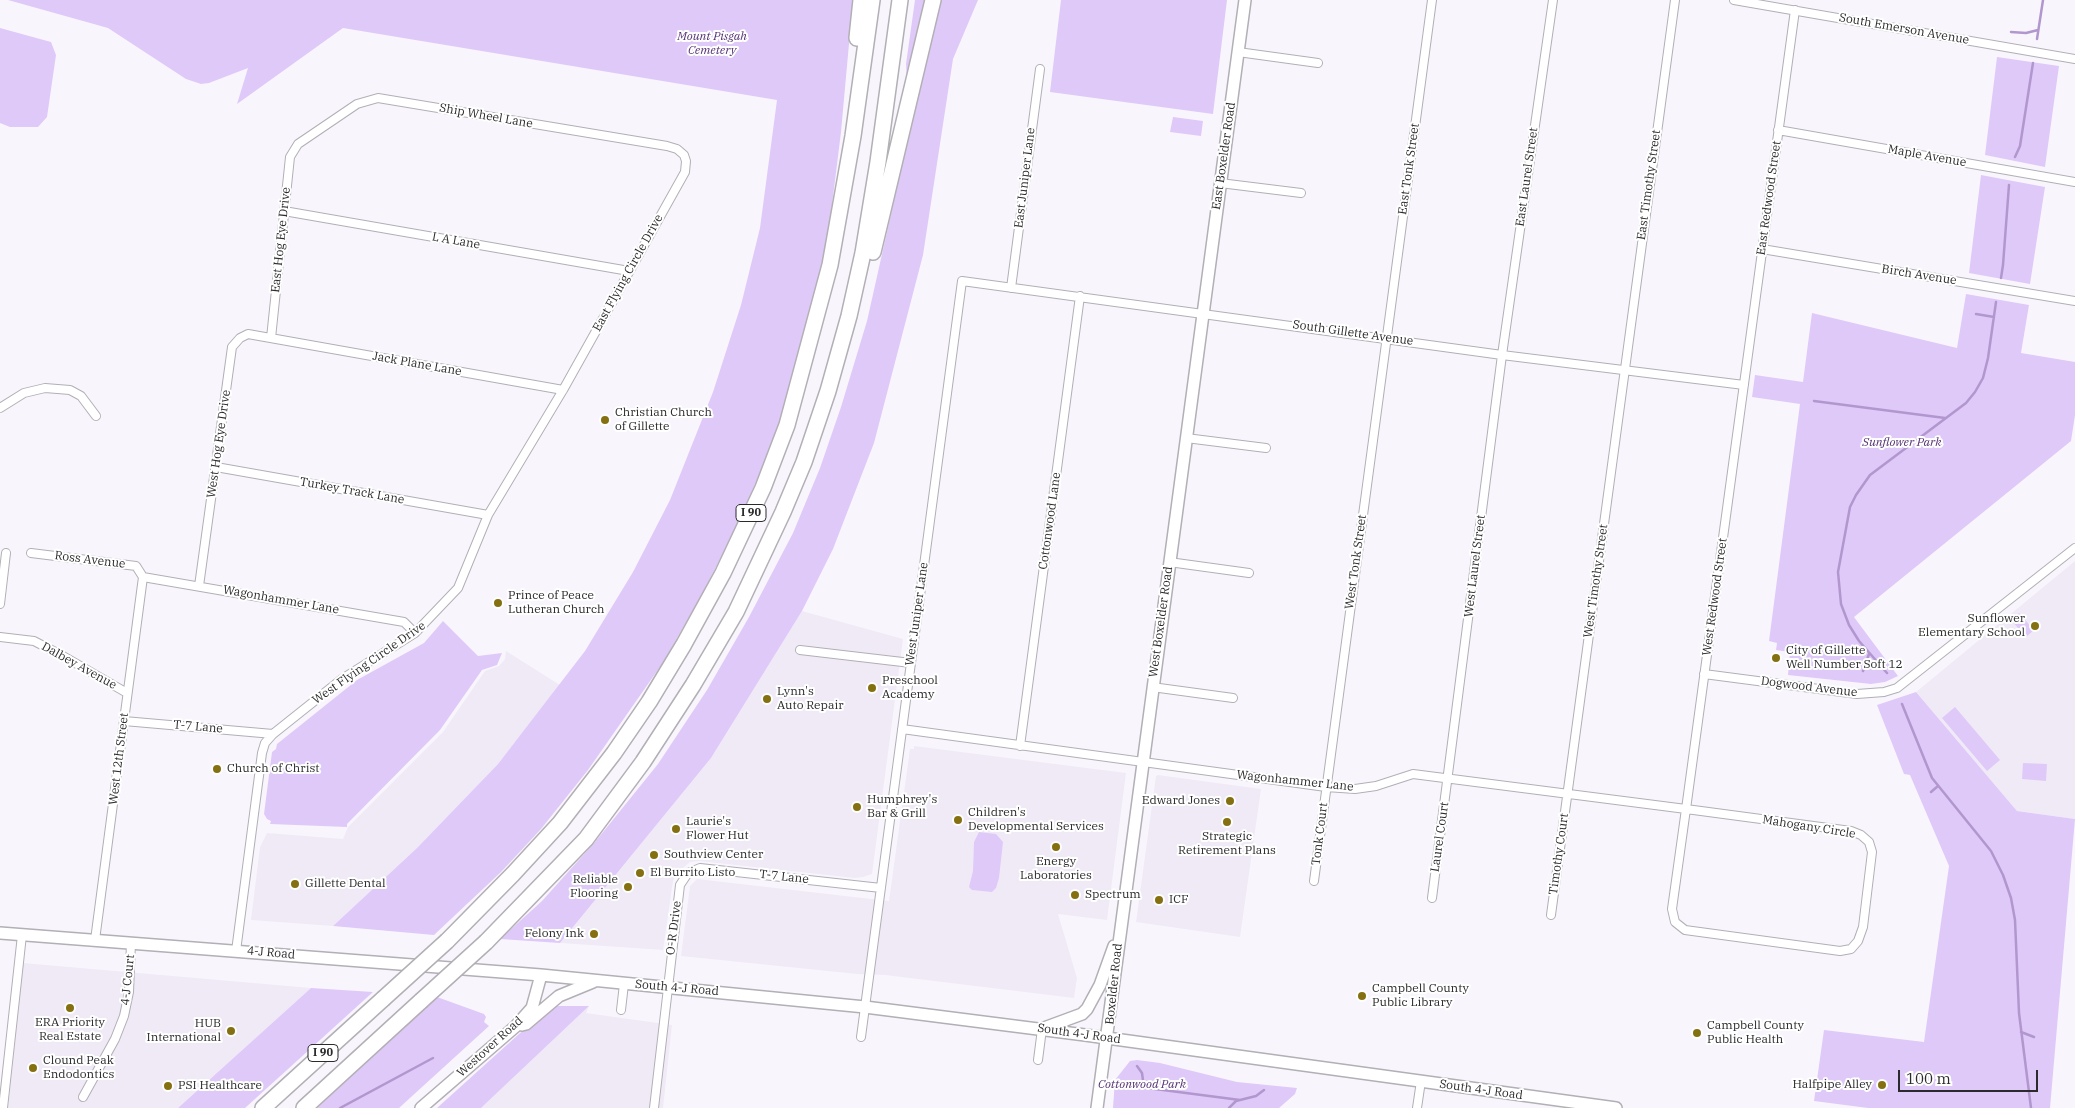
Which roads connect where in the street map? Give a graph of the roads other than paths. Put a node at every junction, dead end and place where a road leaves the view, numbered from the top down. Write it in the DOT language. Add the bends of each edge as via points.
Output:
graph roads {
  1 [pos="861,0"];
  2 [pos="872,0"];
  3 [pos="900,0"];
  4 [pos="932,0"];
  5 [pos="1245,0"];
  6 [pos="1432,0"];
  7 [pos="1553,0"];
  8 [pos="1675,0"];
  9 [pos="1734,0"];
  10 [pos="1795,10"];
  11 [pos="1238,52"];
  12 [pos="2075,59"];
  13 [pos="1318,63"];
  14 [pos="1040,69"];
  15 [pos="1778,130"];
  16 [pos="298,144"];
  17 [pos="684,155"];
  18 [pos="2075,182"];
  19 [pos="1220,183"];
  20 [pos="1301,193"];
  21 [pos="284,211"];
  22 [pos="1762,249"];
  23 [pos="629,271"];
  24 [pos="962,281"];
  25 [pos="1011,288"];
  26 [pos="1080,296"];
  27 [pos="2075,302"];
  28 [pos="818,309"];
  29 [pos="1202,313"];
  30 [pos="271,338"];
  31 [pos="1387,338"];
  32 [pos="1502,355"];
  33 [pos="1624,369"];
  34 [pos="1744,385"];
  35 [pos="564,390"];
  36 [pos="0,408"];
  37 [pos="96,416"];
  38 [pos="1186,438"];
  39 [pos="1266,448"];
  40 [pos="216,467"];
  41 [pos="783,512"];
  42 [pos="488,515"];
  43 [pos="2075,548"];
  44 [pos="6,553"];
  45 [pos="31,553"];
  46 [pos="1169,562"];
  47 [pos="1249,573"];
  48 [pos="143,577"];
  49 [pos="198,586"];
  50 [pos="0,604"];
  51 [pos="415,633"];
  52 [pos="0,637"];
  53 [pos="800,650"];
  54 [pos="911,663"];
  55 [pos="1704,674"];
  56 [pos="1152,688"];
  57 [pos="127,694"];
  58 [pos="1233,698"];
  59 [pos="124,721"];
  60 [pos="902,729"];
  61 [pos="273,734"];
  62 [pos="1020,746"];
  63 [pos="1142,762"];
  64 [pos="1448,777"];
  65 [pos="1326,787"];
  66 [pos="1567,794"];
  67 [pos="1686,809"];
  68 [pos="688,873"];
  69 [pos="1314,881"];
  70 [pos="881,888"];
  71 [pos="1432,898"];
  72 [pos="1551,915"];
  73 [pos="1120,930"];
  74 [pos="0,933"];
  75 [pos="22,935"];
  76 [pos="95,940"];
  77 [pos="131,943"];
  78 [pos="236,951"];
  79 [pos="541,975"];
  80 [pos="595,981"];
  81 [pos="624,984"];
  82 [pos="667,986"];
  83 [pos="865,1007"];
  84 [pos="622,1010"];
  85 [pos="516,1026"];
  86 [pos="1042,1029"];
  87 [pos="861,1038"];
  88 [pos="1108,1038"];
  89 [pos="1038,1060"];
  90 [pos="1421,1081"];
  91 [pos="83,1097"];
  92 [pos="3,1108"];
  93 [pos="263,1108"];
  94 [pos="304,1108"];
  95 [pos="421,1108"];
  96 [pos="654,1108"];
  97 [pos="1098,1108"];
  98 [pos="1417,1108"];
  99 [pos="1616,1108"];
  1 -- 28 [label="highway, I 90" via="850,111"];
  2 -- 28 [label="highway, I 90" via="848,165 830,265"];
  3 -- 41 [label="highway, I 90" via="878,162 849,316 828,391"];
  4 -- 41 [label="highway, I 90" via="856,318 831,408"];
  5 -- 11 [label="main road, East Boxelder Road"];
  6 -- 31 [label="street, East Tonk Street"];
  7 -- 32 [label="street, East Laurel Street"];
  8 -- 33 [label="street, East Timothy Street"];
  9 -- 10 [label="street, South Emerson Avenue"];
  10 -- 12 [label="street, South Emerson Avenue"];
  10 -- 15 [label="street, East Redwood Street"];
  11 -- 13 [label="street"];
  11 -- 19 [label="main road, East Boxelder Road"];
  14 -- 25 [label="street, East Juniper Lane"];
  15 -- 18 [label="street, Maple Avenue"];
  15 -- 22 [label="street, East Redwood Street"];
  16 -- 17 [label="street, Ship Wheel Lane" via="357,104 378,98 667,146"];
  16 -- 21 [label="street, East Hog Eye Drive" via="290,157"];
  17 -- 23 [label="street, East Flying Circle Drive" via="684,172"];
  19 -- 20 [label="street"];
  19 -- 29 [label="main road, East Boxelder Road"];
  21 -- 23 [label="street, L A Lane"];
  21 -- 30 [label="street, East Hog Eye Drive"];
  22 -- 27 [label="street, Birch Avenue"];
  22 -- 34 [label="street, East Redwood Street"];
  23 -- 35 [label="street, East Flying Circle Drive"];
  24 -- 25 [label="street, South Gillette Avenue"];
  24 -- 54 [label="street, West Juniper Lane"];
  25 -- 26 [label="street, South Gillette Avenue"];
  26 -- 29 [label="street, South Gillette Avenue"];
  26 -- 62 [label="street, Cottonwood Lane"];
  28 -- 93 [label="highway, I 90, bridge" via="787,425 763,488 723,573 684,644 614,753 560,823 513,874 447,940"];
  29 -- 31 [label="street, South Gillette Avenue"];
  29 -- 38 [label="main road, West Boxelder Road"];
  30 -- 35 [label="street, Jack Plane Lane"];
  30 -- 40 [label="street, West Hog Eye Drive" via="248,334 232,347"];
  31 -- 32 [label="street, South Gillette Avenue"];
  31 -- 65 [label="street, West Tonk Street"];
  32 -- 33 [label="street, South Gillette Avenue"];
  32 -- 64 [label="street, West Laurel Street"];
  33 -- 34 [label="street, South Gillette Avenue"];
  33 -- 66 [label="street, West Timothy Street"];
  34 -- 55 [label="street, West Redwood Street"];
  35 -- 42 [label="street, West Flying Circle Drive"];
  36 -- 37 [label="street" via="24,394 45,388 70,390 80,396"];
  38 -- 39 [label="street"];
  38 -- 46 [label="main road, West Boxelder Road"];
  40 -- 42 [label="street, Turkey Track Lane"];
  40 -- 49 [label="street, West Hog Eye Drive"];
  41 -- 94 [label="highway, I 90, bridge" via="736,612 693,685 643,762 586,839 486,942"];
  42 -- 51 [label="street, West Flying Circle Drive" via="458,588"];
  43 -- 55 [label="street, Dogwood Avenue" via="1897,688 1857,694"];
  44 -- 50 [label="street"];
  45 -- 48 [label="street, Ross Avenue" via="136,566"];
  46 -- 47 [label="street"];
  46 -- 56 [label="main road, West Boxelder Road"];
  48 -- 49 [label="street, Wagonhammer Lane"];
  48 -- 57 [label="street, West 12th Street"];
  49 -- 51 [label="street, Wagonhammer Lane" via="404,622"];
  51 -- 61 [label="street, West Flying Circle Drive" via="342,679"];
  52 -- 57 [label="street, Dalbey Avenue" via="34,641"];
  53 -- 54 [label="street"];
  54 -- 60 [label="street, West Juniper Lane"];
  55 -- 67 [label="street, West Redwood Street"];
  56 -- 58 [label="street"];
  56 -- 63 [label="main road, West Boxelder Road"];
  57 -- 59 [label="street, West 12th Street"];
  59 -- 61 [label="street, T-7 Lane"];
  59 -- 76 [label="street, West 12th Street"];
  60 -- 62 [label="street, Wagonhammer Lane"];
  60 -- 70 [label="street, West Juniper Lane"];
  61 -- 78 [label="street, West Flying Circle Drive" via="262,753"];
  62 -- 63 [label="street, Wagonhammer Lane"];
  63 -- 65 [label="street, Wagonhammer Lane"];
  63 -- 73 [label="main road, West Boxelder Road"];
  64 -- 65 [label="street, Wagonhammer Lane" via="1413,774 1376,786 1355,789"];
  64 -- 66 [label="street, Wagonhammer Lane"];
  64 -- 71 [label="street, Laurel Court"];
  65 -- 69 [label="street, Tonk Court"];
  66 -- 67 [label="street, Wagonhammer Lane"];
  66 -- 72 [label="street, Timothy Court"];
  67 -- 67 [label="street, Mahogany Circle" via="1852,831 1861,835 1869,842 1872,852 1863,927 1858,941 1851,949 1840,951 1685,930 1675,922 1672,910"];
  68 -- 70 [label="street, T-7 Lane" via="700,868"];
  68 -- 82 [label="street, O-R Drive" via="680,885"];
  70 -- 83 [label="street, West Juniper Lane"];
  73 -- 86 [label="main road" via="1089,1007 1082,1014"];
  73 -- 88 [label="main road, Boxelder Road"];
  74 -- 75 [label="main road, 4-J Road"];
  75 -- 76 [label="main road, 4-J Road"];
  75 -- 92 [label="street"];
  76 -- 77 [label="main road, 4-J Road"];
  77 -- 78 [label="main road, 4-J Road"];
  77 -- 91 [label="street, 4-J Court" via="124,1016 116,1039"];
  78 -- 79 [label="main road, 4-J Road"];
  79 -- 80 [label="main road, South 4-J Road"];
  79 -- 85 [label="main road, Westover Road" via="532,1008"];
  80 -- 81 [label="main road, South 4-J Road"];
  80 -- 85 [label="main road" via="559,996 526,1024"];
  81 -- 82 [label="main road, South 4-J Road"];
  81 -- 84 [label="street"];
  82 -- 83 [label="main road, South 4-J Road"];
  82 -- 96 [label="street, O-R Drive"];
  83 -- 86 [label="main road, South 4-J Road"];
  83 -- 87 [label="street, West Juniper Lane"];
  85 -- 95 [label="main road, Westover Road"];
  86 -- 88 [label="main road, South 4-J Road"];
  86 -- 89 [label="street"];
  88 -- 90 [label="main road, South 4-J Road"];
  88 -- 97 [label="main road"];
  90 -- 98 [label="street"];
  90 -- 99 [label="main road, South 4-J Road"];
}
